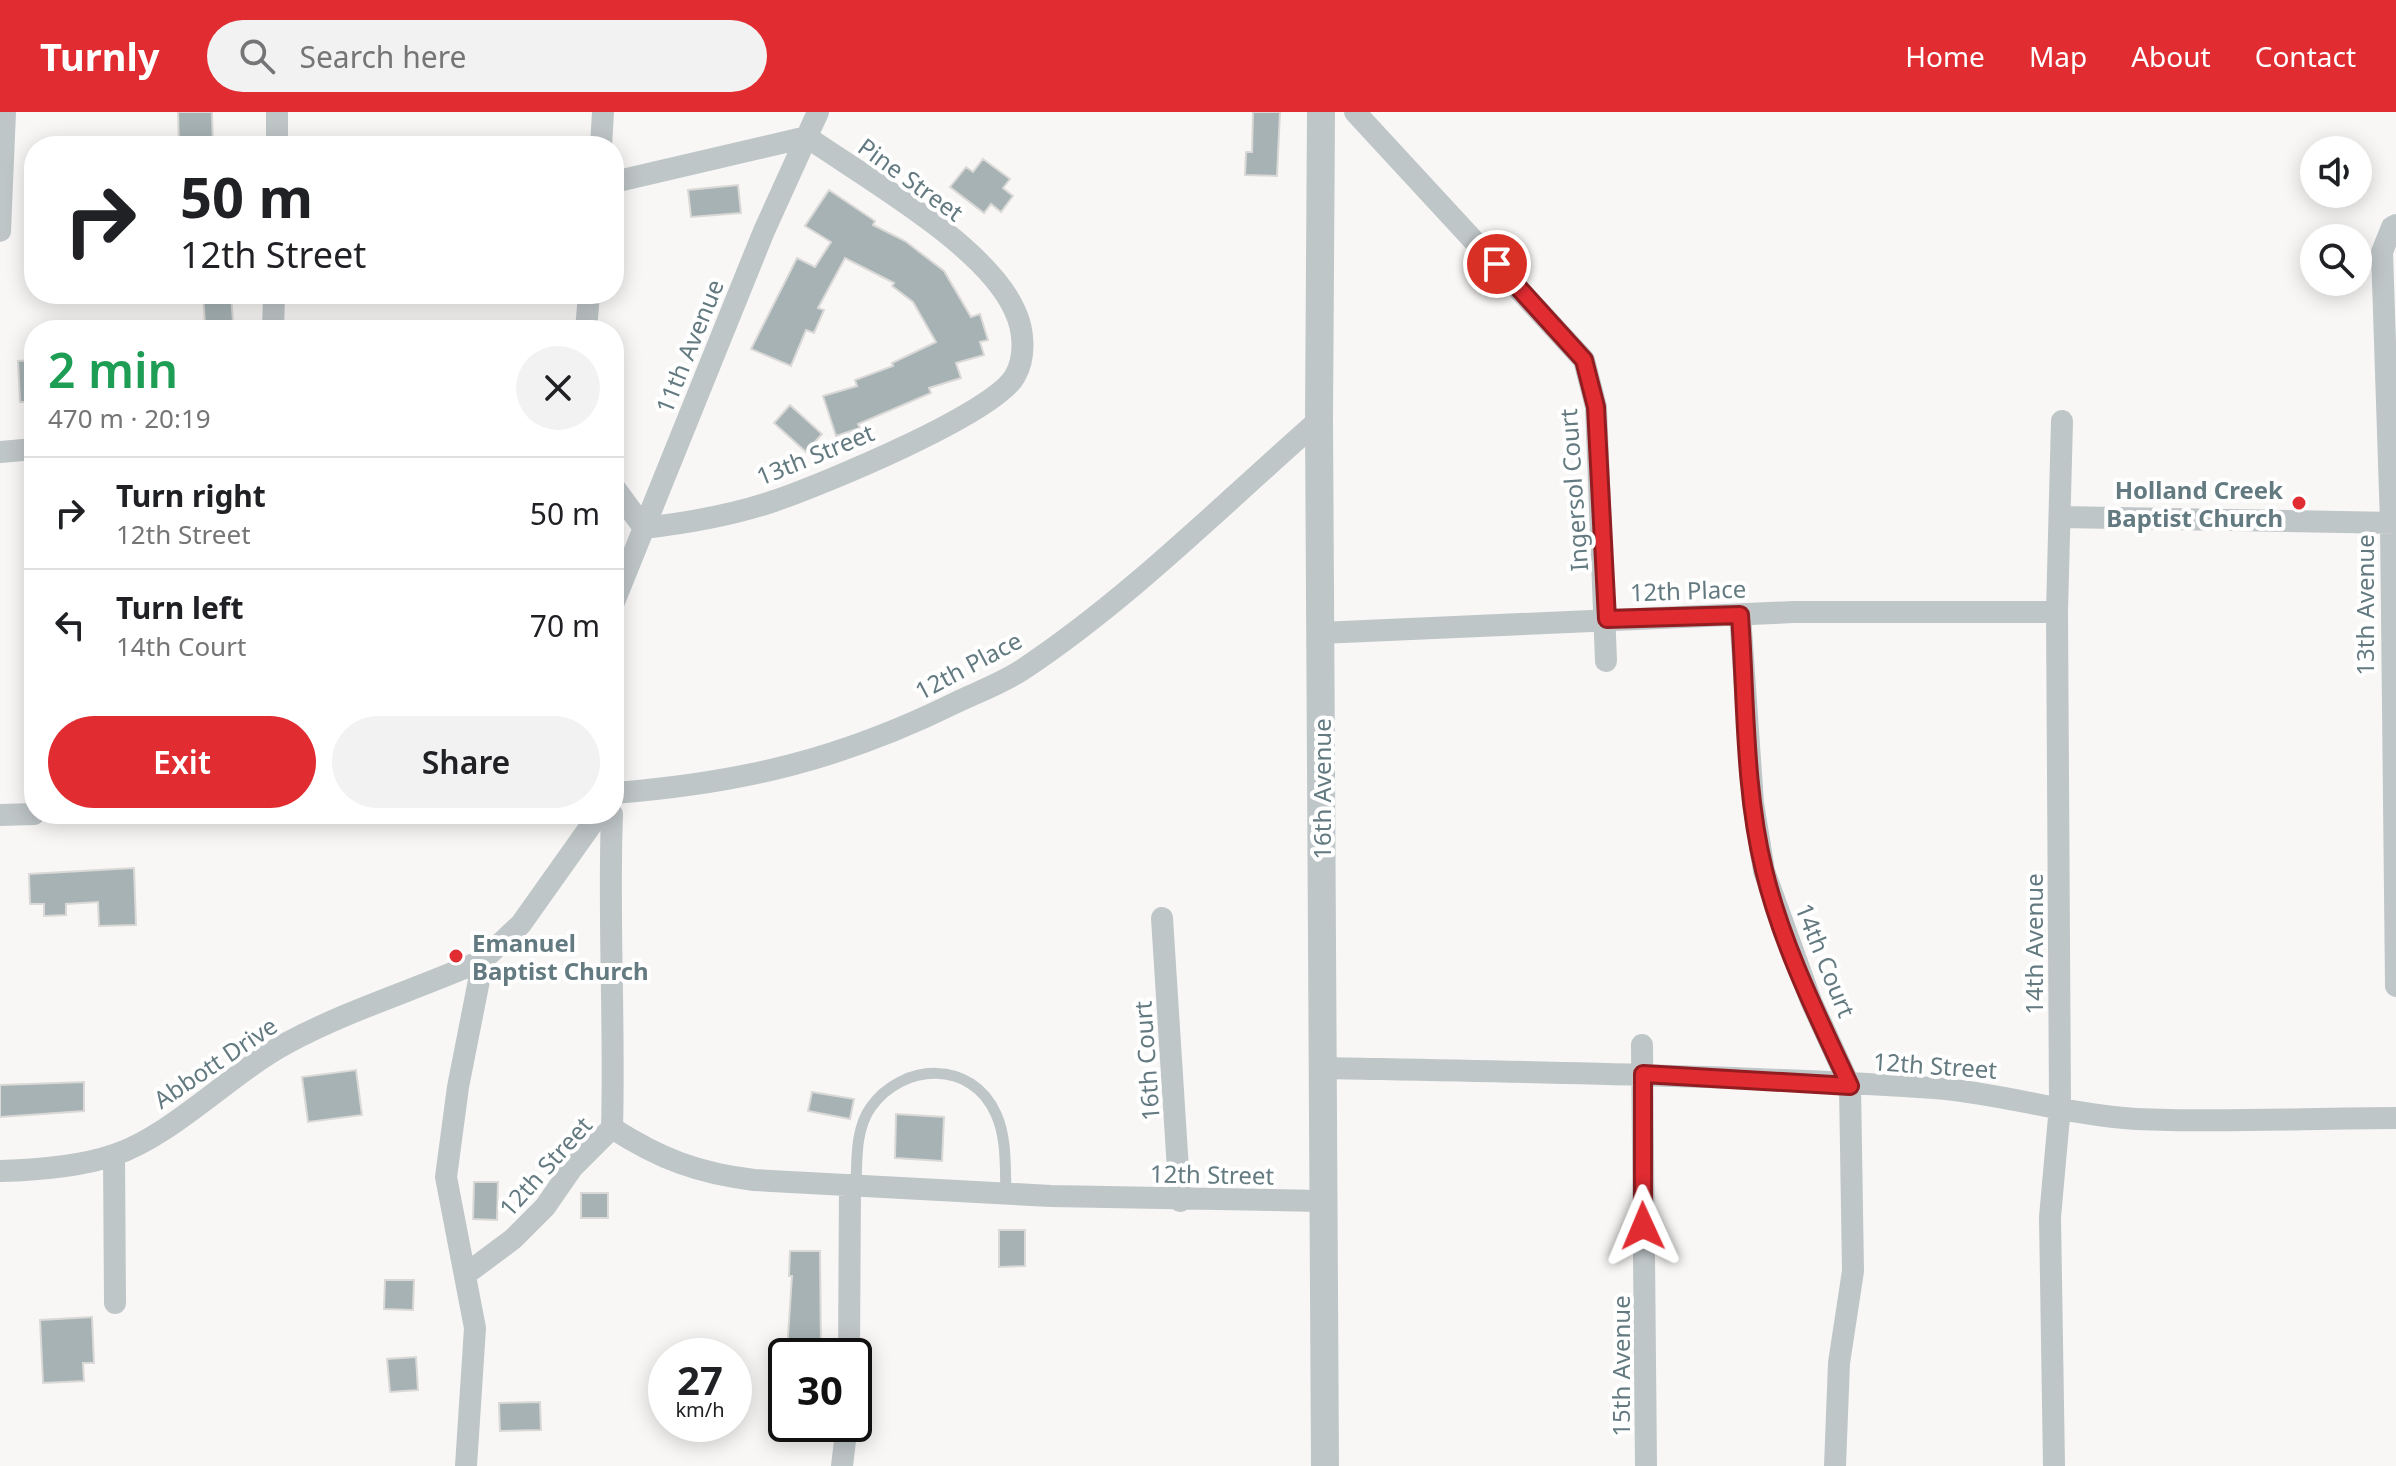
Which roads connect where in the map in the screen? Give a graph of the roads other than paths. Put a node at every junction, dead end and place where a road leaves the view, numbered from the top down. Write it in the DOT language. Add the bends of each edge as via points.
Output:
graph roads {
  1 [pos="5,112"];
  2 [pos="277,112"];
  3 [pos="603,112"];
  4 [pos="818,112"];
  5 [pos="1321,112"];
  6 [pos="1355,112"];
  7 [pos="277,136"];
  8 [pos="602,136"];
  9 [pos="807,137"];
  10 [pos="624,180"];
  11 [pos="2394,226"];
  12 [pos="0,231"];
  13 [pos="1022,356"];
  14 [pos="1319,420"];
  15 [pos="2062,421"];
  16 [pos="24,450"];
  17 [pos="0,452"];
  18 [pos="624,501"];
  19 [pos="2060,517"];
  20 [pos="2393,523"];
  21 [pos="644,528"];
  22 [pos="624,577"];
  23 [pos="2057,612"];
  24 [pos="1740,615"];
  25 [pos="1607,619"];
  26 [pos="1320,633"];
  27 [pos="1606,661"];
  28 [pos="624,792"];
  29 [pos="24,814"];
  30 [pos="0,815"];
  31 [pos="592,824"];
  32 [pos="612,824"];
  33 [pos="1162,918"];
  34 [pos="483,960"];
  35 [pos="2396,986"];
  36 [pos="1642,1045"];
  37 [pos="1324,1068"];
  38 [pos="1643,1074"];
  39 [pos="1850,1086"];
  40 [pos="2060,1106"];
  41 [pos="2396,1118"];
  42 [pos="612,1128"];
  43 [pos="114,1155"];
  44 [pos="0,1171"];
  45 [pos="853,1186"];
  46 [pos="1006,1194"];
  47 [pos="1180,1201"];
  48 [pos="1322,1201"];
  49 [pos="466,1274"];
  50 [pos="115,1303"];
  51 [pos="849,1338"];
  52 [pos="845,1442"];
  53 [pos="466,1466"];
  54 [pos="842,1466"];
  55 [pos="1325,1466"];
  56 [pos="1646,1466"];
  57 [pos="1835,1466"];
  58 [pos="2054,1466"];
  1 -- 12 [label="street"];
  2 -- 7 [label="street"];
  3 -- 8 [label="street"];
  4 -- 9 [label="street, 11th Avenue"];
  5 -- 14 [label="street, 16th Avenue"];
  6 -- 25 [label="street, Ingersol Court" via="1584,360 1596,407"];
  9 -- 10 [label="street"];
  9 -- 13 [label="street, Pine Street" via="941,230 992,275 1016,312"];
  9 -- 21 [label="street, 11th Avenue"];
  11 -- 20 [label="street, 13th Avenue" via="2382,252"];
  13 -- 21 [label="street, 13th Street" via="1015,377 983,405 879,457 773,501"];
  14 -- 26 [label="street, 16th Avenue"];
  14 -- 28 [label="street, 12th Place" via="1114,602 1020,671 918,722 810,763 696,787"];
  15 -- 19 [label="street, 14th Avenue"];
  16 -- 17 [label="street"];
  18 -- 21 [label="street"];
  19 -- 20 [label="street"];
  19 -- 23 [label="street, 14th Avenue"];
  20 -- 35 [label="street, 13th Avenue"];
  21 -- 22 [label="street, 11th Avenue"];
  23 -- 24 [label="street, 12th Place"];
  23 -- 40 [label="street, 14th Avenue"];
  24 -- 25 [label="street, 12th Place"];
  24 -- 39 [label="street, 14th Court" via="1753,803 1764,871 1811,1001"];
  25 -- 26 [label="street, 12th Place"];
  25 -- 27 [label="street"];
  26 -- 37 [label="street, 16th Avenue"];
  29 -- 30 [label="street"];
  31 -- 34 [label="street" via="521,924"];
  32 -- 42 [label="street"];
  33 -- 47 [label="street, 16th Court"];
  34 -- 43 [label="street, Abbott Drive" via="344,1014 284,1045"];
  34 -- 49 [label="street" via="446,1177"];
  36 -- 38 [label="street"];
  37 -- 38 [label="street, 12th Street"];
  37 -- 48 [label="street, 16th Avenue"];
  38 -- 39 [label="street, 12th Street"];
  38 -- 56 [label="street, 15th Avenue"];
  39 -- 40 [label="street, 12th Street" via="1994,1093"];
  39 -- 57 [label="street, 14th Court" via="1853,1271 1839,1363"];
  40 -- 41 [label="street, 12th Street" via="2136,1119"];
  40 -- 58 [label="street, 14th Avenue" via="2050,1217"];
  42 -- 45 [label="street, 12th Street" via="664,1158 708,1174"];
  42 -- 49 [label="street, 12th Street" via="572,1168 545,1207"];
  43 -- 44 [label="street"];
  43 -- 50 [label="street"];
  45 -- 46 [label="street, 12th Street"];
  45 -- 46 [label="lane" via="869,1109 890,1086 913,1074 950,1073 979,1088 996,1114"];
  45 -- 51 [label="street"];
  46 -- 47 [label="street, 12th Street"];
  47 -- 48 [label="street, 12th Street"];
  48 -- 55 [label="street, 16th Avenue"];
  49 -- 53 [label="street" via="475,1328"];
  52 -- 54 [label="street"];
}
